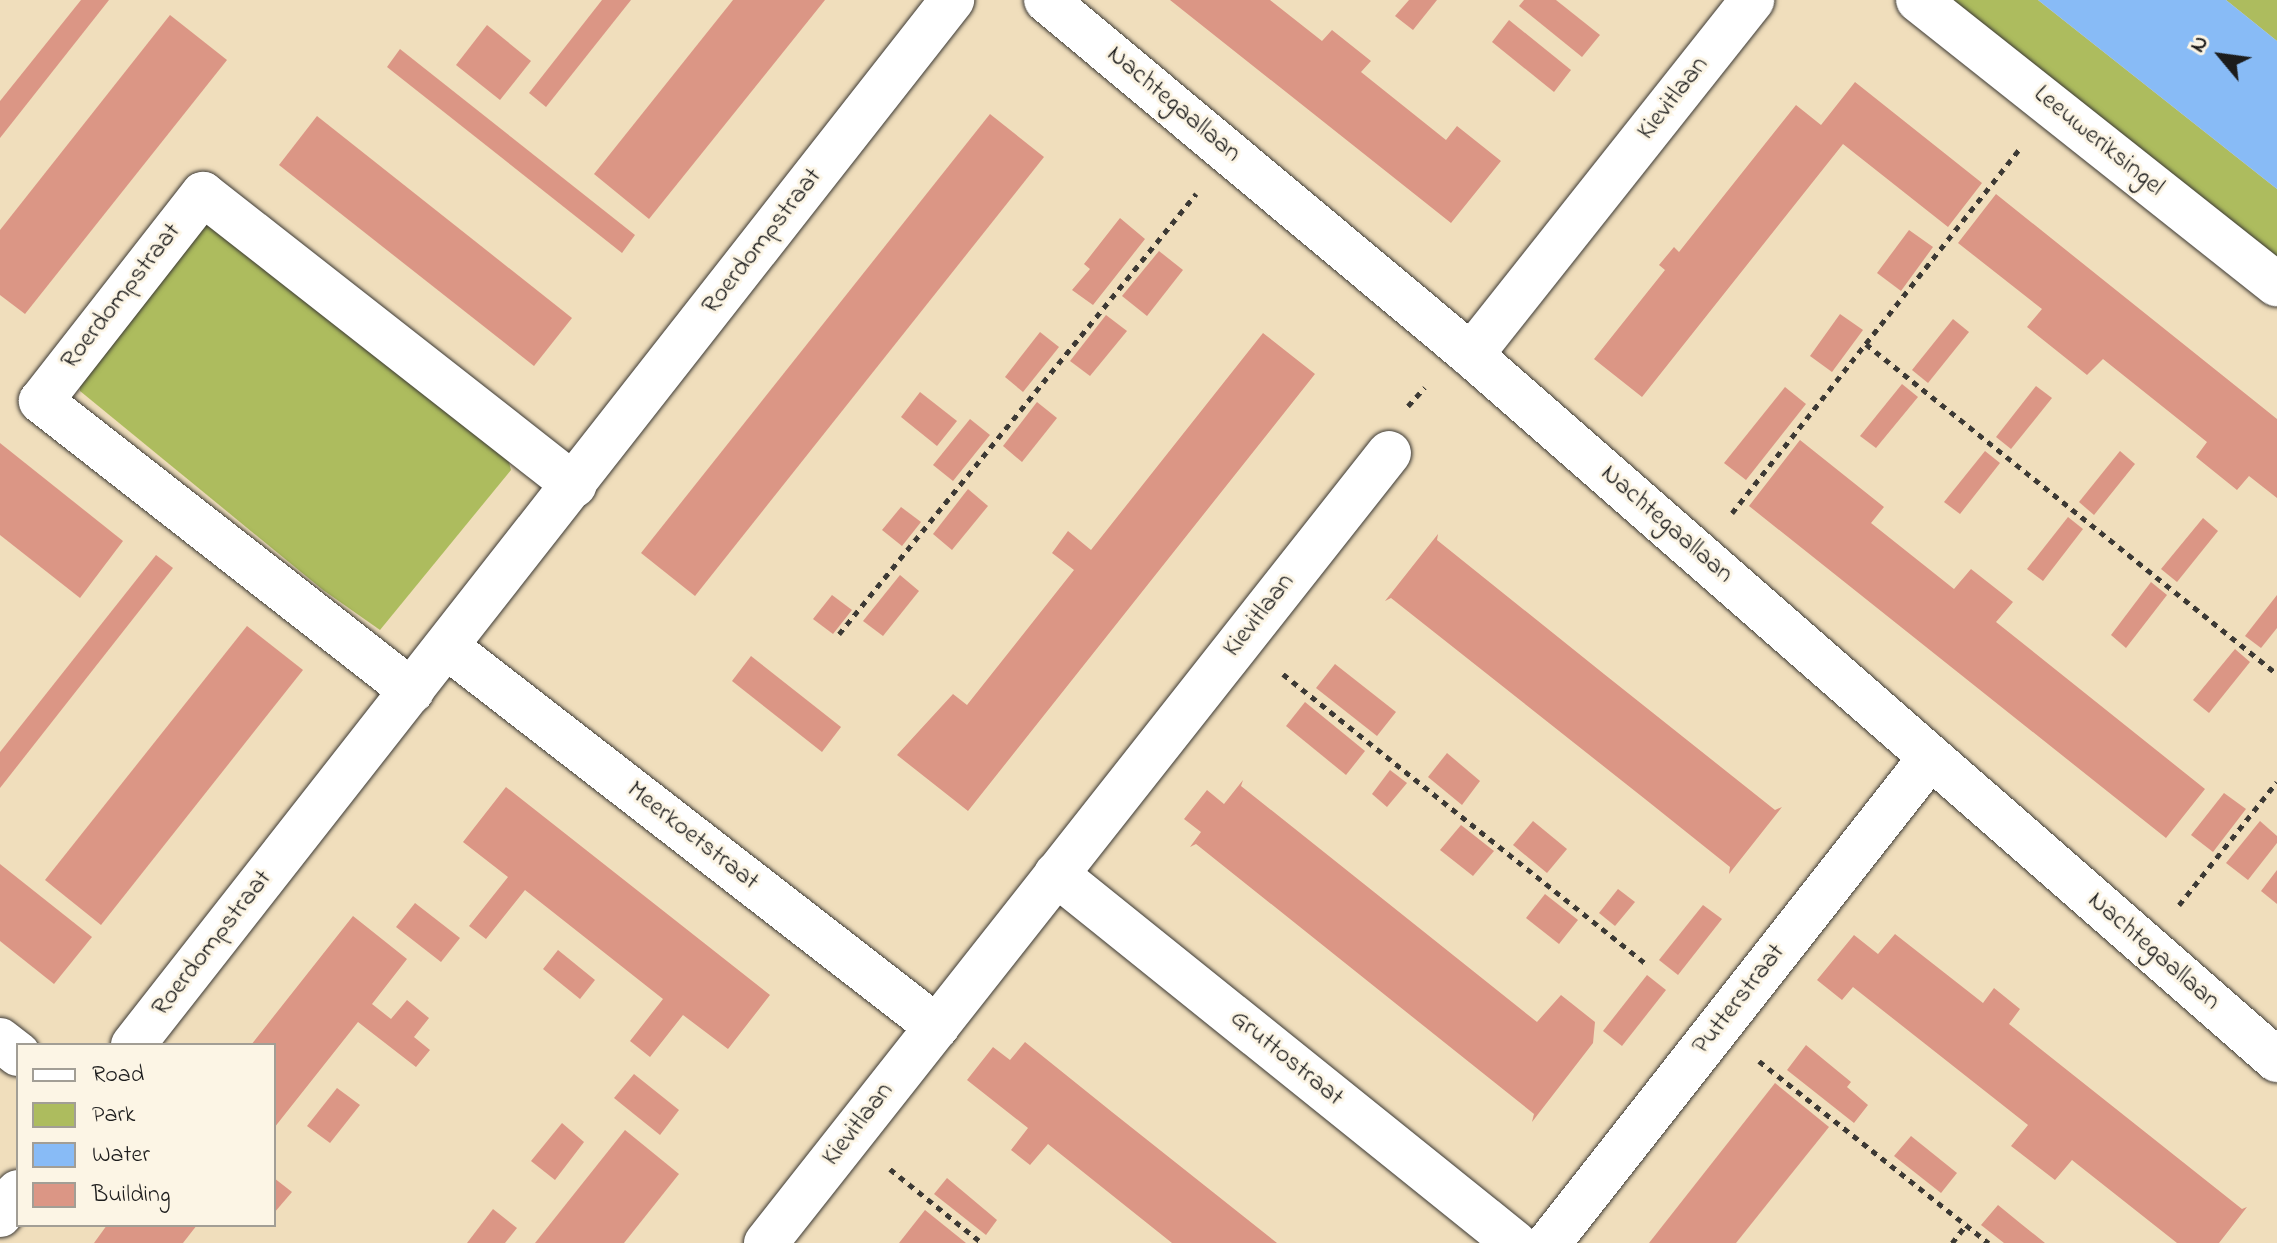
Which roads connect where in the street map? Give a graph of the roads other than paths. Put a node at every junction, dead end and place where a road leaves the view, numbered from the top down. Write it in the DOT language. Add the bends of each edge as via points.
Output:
graph roads {
  1 [pos="952,0"];
  2 [pos="1046,0"];
  3 [pos="1752,0"];
  4 [pos="1918,0"];
  5 [pos="2277,285"];
  6 [pos="1471,355"];
  7 [pos="1389,453"];
  8 [pos="574,485"];
  9 [pos="447,647"];
  10 [pos="412,691"];
  11 [pos="1930,758"];
  12 [pos="1056,874"];
  13 [pos="937,1027"];
  14 [pos="0,1040"];
  15 [pos="135,1043"];
  16 [pos="16,1052"];
  17 [pos="2277,1060"];
  18 [pos="16,1195"];
  19 [pos="0,1215"];
  20 [pos="766,1243"];
  21 [pos="1515,1243"];
  22 [pos="1549,1243"];
  1 -- 8 [label="street, Roerdompstraat"];
  2 -- 6 [label="street, Nachtegaallaan"];
  3 -- 6 [label="street, Kievitlaan"];
  4 -- 5 [label="street, Leeuweriksingel"];
  6 -- 11 [label="street, Nachtegaallaan"];
  7 -- 12 [label="street, Kievitlaan"];
  8 -- 9 [label="street, Roerdompstraat"];
  8 -- 10 [label="street, Roerdompstraat" via="203,194 193,206 41,401"];
  9 -- 10 [label="street, Roerdompstraat"];
  9 -- 13 [label="street, Meerkoetstraat"];
  10 -- 15 [label="street, Roerdompstraat"];
  11 -- 17 [label="street, Nachtegaallaan"];
  11 -- 22 [label="street, Putterstraat"];
  12 -- 13 [label="street, Kievitlaan"];
  12 -- 21 [label="street, Gruttostraat"];
  13 -- 20 [label="street, Kievitlaan"];
  14 -- 16 [label="street"];
  18 -- 19 [label="street"];
}
